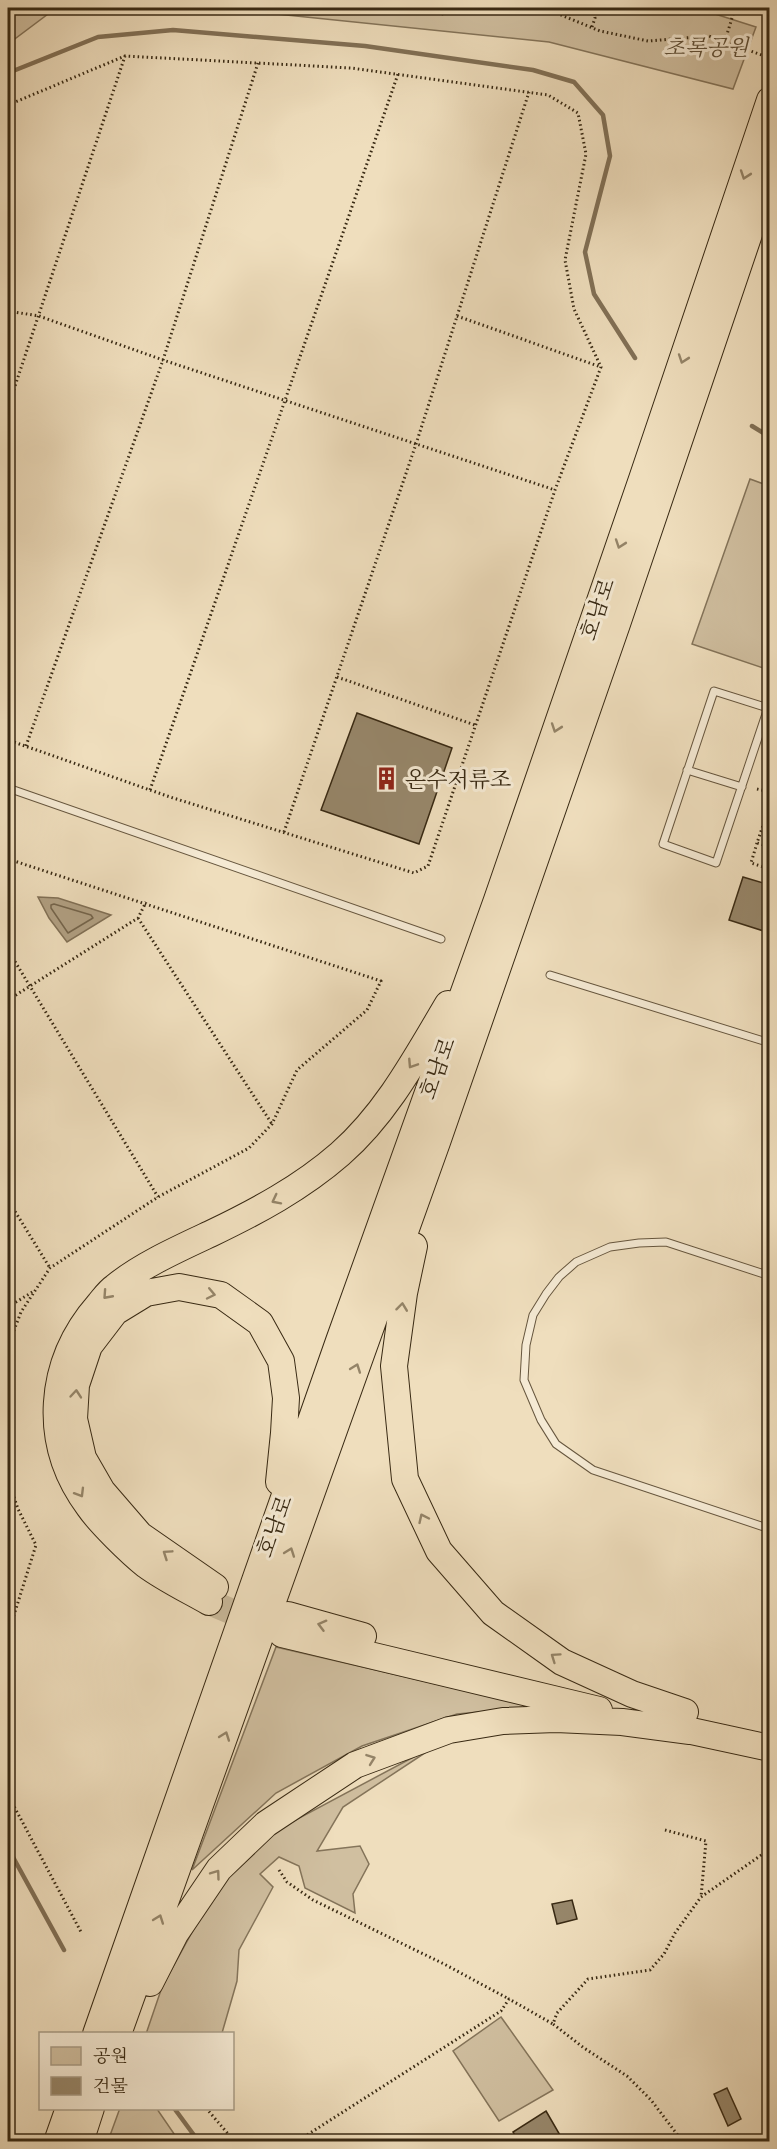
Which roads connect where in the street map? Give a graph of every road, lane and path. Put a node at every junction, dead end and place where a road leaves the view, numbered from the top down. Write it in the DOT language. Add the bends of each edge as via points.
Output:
graph roads {
  1 [pos="420,8"];
  2 [pos="498,8"];
  3 [pos="544,8"];
  4 [pos="593,8"];
  5 [pos="735,8"];
  6 [pos="592,27"];
  7 [pos="725,41"];
  8 [pos="125,56"];
  9 [pos="770,58"];
  10 [pos="259,63"];
  11 [pos="398,74"];
  12 [pos="529,92"];
  13 [pos="8,105"];
  14 [pos="767,110"];
  15 [pos="770,172"];
  16 [pos="8,311"];
  17 [pos="39,316"];
  18 [pos="457,316"];
  19 [pos="163,360"];
  20 [pos="601,367"];
  21 [pos="285,400"];
  22 [pos="8,407"];
  23 [pos="416,444"];
  24 [pos="555,490"];
  25 [pos="337,677"];
  26 [pos="769,708"];
  27 [pos="476,725"];
  28 [pos="8,740"];
  29 [pos="26,746"];
  30 [pos="687,770"];
  31 [pos="742,787"];
  32 [pos="8,788"];
  33 [pos="757,789"];
  34 [pos="150,790"];
  35 [pos="770,792"];
  36 [pos="770,805"];
  37 [pos="769,810"];
  38 [pos="284,832"];
  39 [pos="757,843"];
  40 [pos="770,847"];
  41 [pos="8,858"];
  42 [pos="770,868"];
  43 [pos="497,900"];
  44 [pos="146,903"];
  45 [pos="138,918"];
  46 [pos="441,939"];
  47 [pos="8,950"];
  48 [pos="550,975"];
  49 [pos="29,986"];
  50 [pos="8,1000"];
  51 [pos="770,1043"];
  52 [pos="272,1124"];
  53 [pos="437,1142"];
  54 [pos="158,1197"];
  55 [pos="8,1200"];
  56 [pos="50,1268"];
  57 [pos="770,1276"];
  58 [pos="35,1291"];
  59 [pos="8,1307"];
  60 [pos="8,1346"];
  61 [pos="8,1480"];
  62 [pos="770,1529"];
  63 [pos="264,1555"];
  64 [pos="285,1624"];
  65 [pos="8,1634"];
  66 [pos="688,1722"];
  67 [pos="770,1731"];
  68 [pos="770,1748"];
  69 [pos="8,1795"];
  70 [pos="665,1830"];
  71 [pos="770,1849"];
  72 [pos="279,1870"];
  73 [pos="701,1897"];
  74 [pos="81,1932"];
  75 [pos="8,1941"];
  76 [pos="8,1977"];
  77 [pos="509,1999"];
  78 [pos="553,2024"];
  79 [pos="97,2032"];
  80 [pos="119,2032"];
  81 [pos="125,2032"];
  82 [pos="69,2110"];
  83 [pos="91,2110"];
  84 [pos="207,2110"];
  85 [pos="57,2142"];
  86 [pos="80,2142"];
  87 [pos="235,2142"];
  88 [pos="296,2142"];
  89 [pos="683,2142"];
  1 -- 2 [label="path" via="441,14"];
  3 -- 6 [label="path"];
  4 -- 6 [label="path"];
  5 -- 7 [label="path"];
  6 -- 7 [label="path" via="648,41 709,36"];
  7 -- 9 [label="path"];
  8 -- 10 [label="path"];
  8 -- 13 [label="path"];
  8 -- 17 [label="path"];
  10 -- 11 [label="path"];
  10 -- 19 [label="path"];
  11 -- 12 [label="path"];
  11 -- 21 [label="path"];
  12 -- 18 [label="path"];
  12 -- 20 [label="path" via="548,95 578,113 586,154 565,260 574,309"];
  14 -- 43 [label="highway, 호남로, one-way"];
  15 -- 53 [label="highway, 호남로"];
  16 -- 17 [label="path"];
  17 -- 19 [label="path"];
  17 -- 22 [label="path"];
  18 -- 20 [label="path"];
  18 -- 23 [label="path"];
  19 -- 21 [label="path"];
  19 -- 29 [label="path"];
  20 -- 24 [label="path"];
  21 -- 23 [label="path"];
  21 -- 34 [label="path"];
  23 -- 24 [label="path"];
  23 -- 25 [label="path"];
  24 -- 27 [label="path"];
  25 -- 27 [label="path"];
  25 -- 38 [label="path"];
  26 -- 30 [label="lane" via="714,691"];
  26 -- 31 [label="lane"];
  27 -- 38 [label="path" via="428,866 414,873"];
  28 -- 29 [label="path"];
  29 -- 34 [label="path"];
  30 -- 31 [label="lane"];
  30 -- 31 [label="lane" via="663,844 716,863"];
  32 -- 46 [label="lane"];
  33 -- 35 [label="path"];
  34 -- 38 [label="path"];
  36 -- 37 [label="path"];
  37 -- 39 [label="path"];
  39 -- 40 [label="path"];
  39 -- 42 [label="path" via="751,863"];
  41 -- 44 [label="path"];
  43 -- 63 [label="highway, 호남로"];
  43 -- 63 [label="highway, one-way" via="454,993 376,1118 340,1154 285,1196 165,1256 114,1287 86,1319 69,1347 57,1385 56,1420 73,1481 89,1508 146,1565 212,1594 140,1536 102,1491 83,1458 74,1419 76,1385 89,1346 115,1312 146,1293 178,1287 221,1296 260,1323 281,1361 286,1398 280,1475"];
  44 -- 45 [label="path"];
  44 -- 52 [label="path" via="381,981 367,1010 297,1070"];
  45 -- 49 [label="path"];
  45 -- 52 [label="path"];
  47 -- 49 [label="path"];
  48 -- 51 [label="lane"];
  49 -- 50 [label="path"];
  49 -- 54 [label="path"];
  52 -- 54 [label="path" via="249,1148"];
  66 -- 53 [label="highway, one-way" via="562,1662 493,1613 439,1551 405,1479 394,1366 404,1293"];
  80 -- 53 [label="highway, 호남로, one-way"];
  54 -- 56 [label="path"];
  55 -- 56 [label="path"];
  56 -- 58 [label="path"];
  57 -- 62 [label="lane" via="666,1242 610,1247 576,1262 532,1315 524,1380 556,1444 593,1470"];
  58 -- 59 [label="path"];
  58 -- 60 [label="path" via="21,1312"];
  61 -- 65 [label="path" via="36,1545"];
  63 -- 79 [label="highway, 호남로"];
  64 -- 66 [label="highway" via="419,1652"];
  66 -- 67 [label="highway"];
  66 -- 68 [label="highway"];
  81 -- 66 [label="highway, one-way" via="175,1934 219,1869 266,1824 355,1765 448,1730 503,1721"];
  69 -- 74 [label="path"];
  70 -- 73 [label="path" via="706,1841"];
  71 -- 73 [label="path"];
  72 -- 77 [label="path" via="286,1882 313,1900"];
  73 -- 78 [label="path" via="650,1970 588,1979 557,2013"];
  75 -- 76 [label="path" via="14,1956"];
  77 -- 78 [label="path"];
  77 -- 88 [label="path" via="501,2011"];
  78 -- 89 [label="path" via="627,2076"];
  82 -- 85 [label="highway"];
  83 -- 86 [label="highway"];
  84 -- 87 [label="path"];
}
